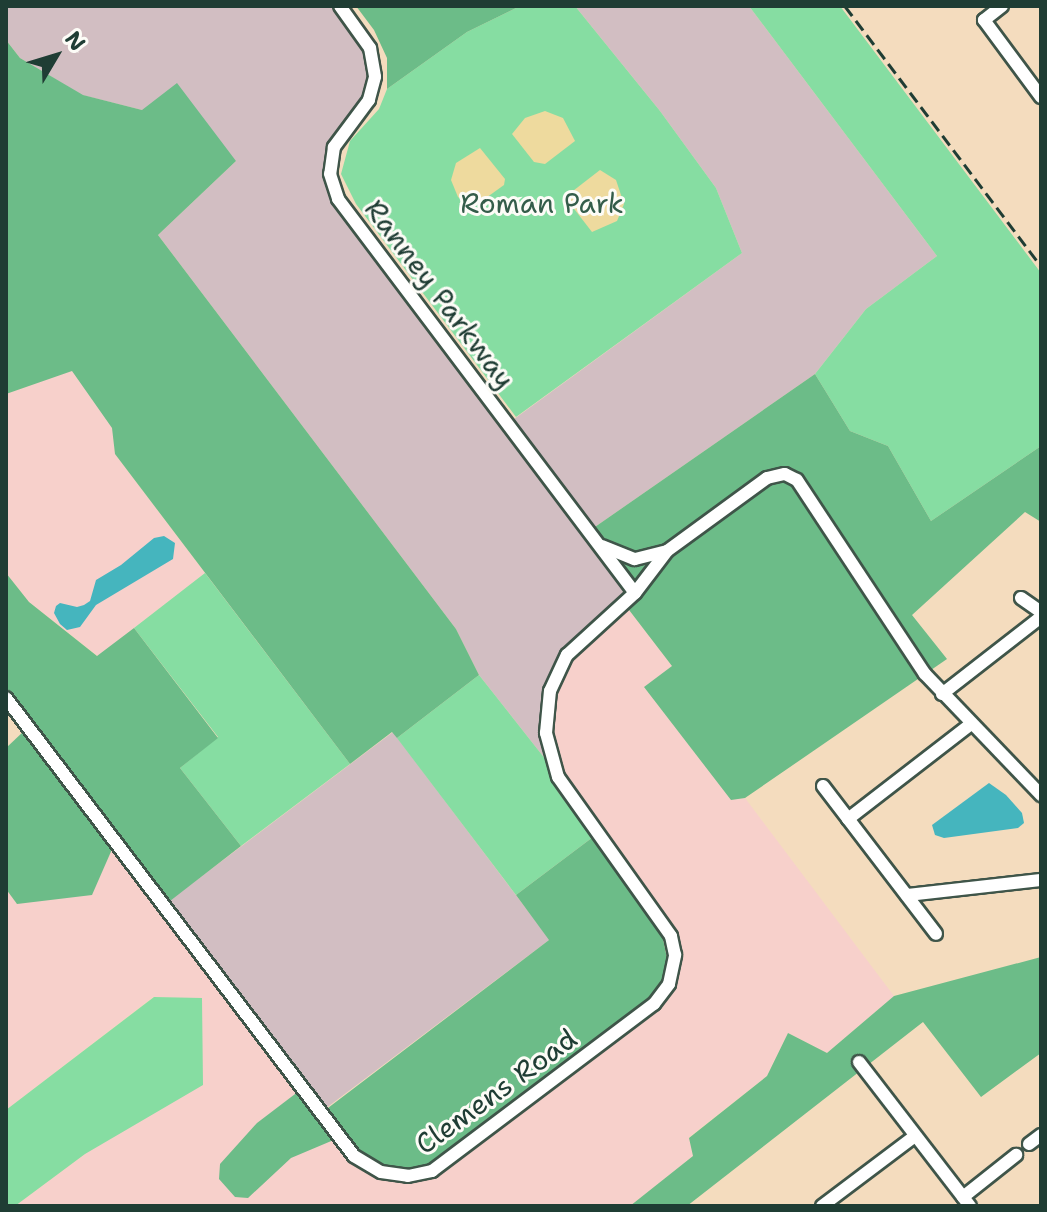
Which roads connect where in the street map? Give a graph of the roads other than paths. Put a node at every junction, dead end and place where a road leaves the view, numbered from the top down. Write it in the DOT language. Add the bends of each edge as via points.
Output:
graph roads {
  1 [pos="340,6"];
  2 [pos="1002,6"];
  3 [pos="1041,97"];
  4 [pos="597,542"];
  5 [pos="667,551"];
  6 [pos="635,593"];
  7 [pos="1021,598"];
  8 [pos="1041,615"];
  9 [pos="942,694"];
  10 [pos="6,698"];
  11 [pos="971,724"];
  12 [pos="823,786"];
  13 [pos="1041,795"];
  14 [pos="848,819"];
  15 [pos="1041,880"];
  16 [pos="907,895"];
  17 [pos="936,934"];
  18 [pos="859,1062"];
  19 [pos="1041,1135"];
  20 [pos="915,1136"];
  21 [pos="1029,1144"];
  22 [pos="1016,1155"];
  23 [pos="966,1201"];
  24 [pos="822,1206"];
  1 -- 4 [label="street, Ranney Parkway" via="370,48 375,77 369,100 334,147 330,174 338,199"];
  2 -- 3 [label="street" via="984,20"];
  4 -- 5 [label="street" via="635,559"];
  4 -- 6 [label="street, Ranney Parkway"];
  5 -- 6 [label="street"];
  5 -- 9 [label="street" via="767,478 792,476"];
  6 -- 10 [label="street, Clemens Road" via="580,639 557,673 546,733 550,757 569,796 671,936 675,955 670,982 654,1004 432,1171 408,1176 381,1172 354,1156"];
  7 -- 8 [label="street"];
  8 -- 9 [label="street"];
  9 -- 11 [label="street"];
  11 -- 13 [label="street"];
  11 -- 14 [label="street"];
  12 -- 14 [label="street"];
  14 -- 16 [label="street"];
  15 -- 16 [label="street"];
  16 -- 17 [label="street"];
  18 -- 20 [label="street"];
  19 -- 21 [label="street"];
  20 -- 23 [label="street"];
  20 -- 24 [label="street"];
  22 -- 23 [label="street"];
}
